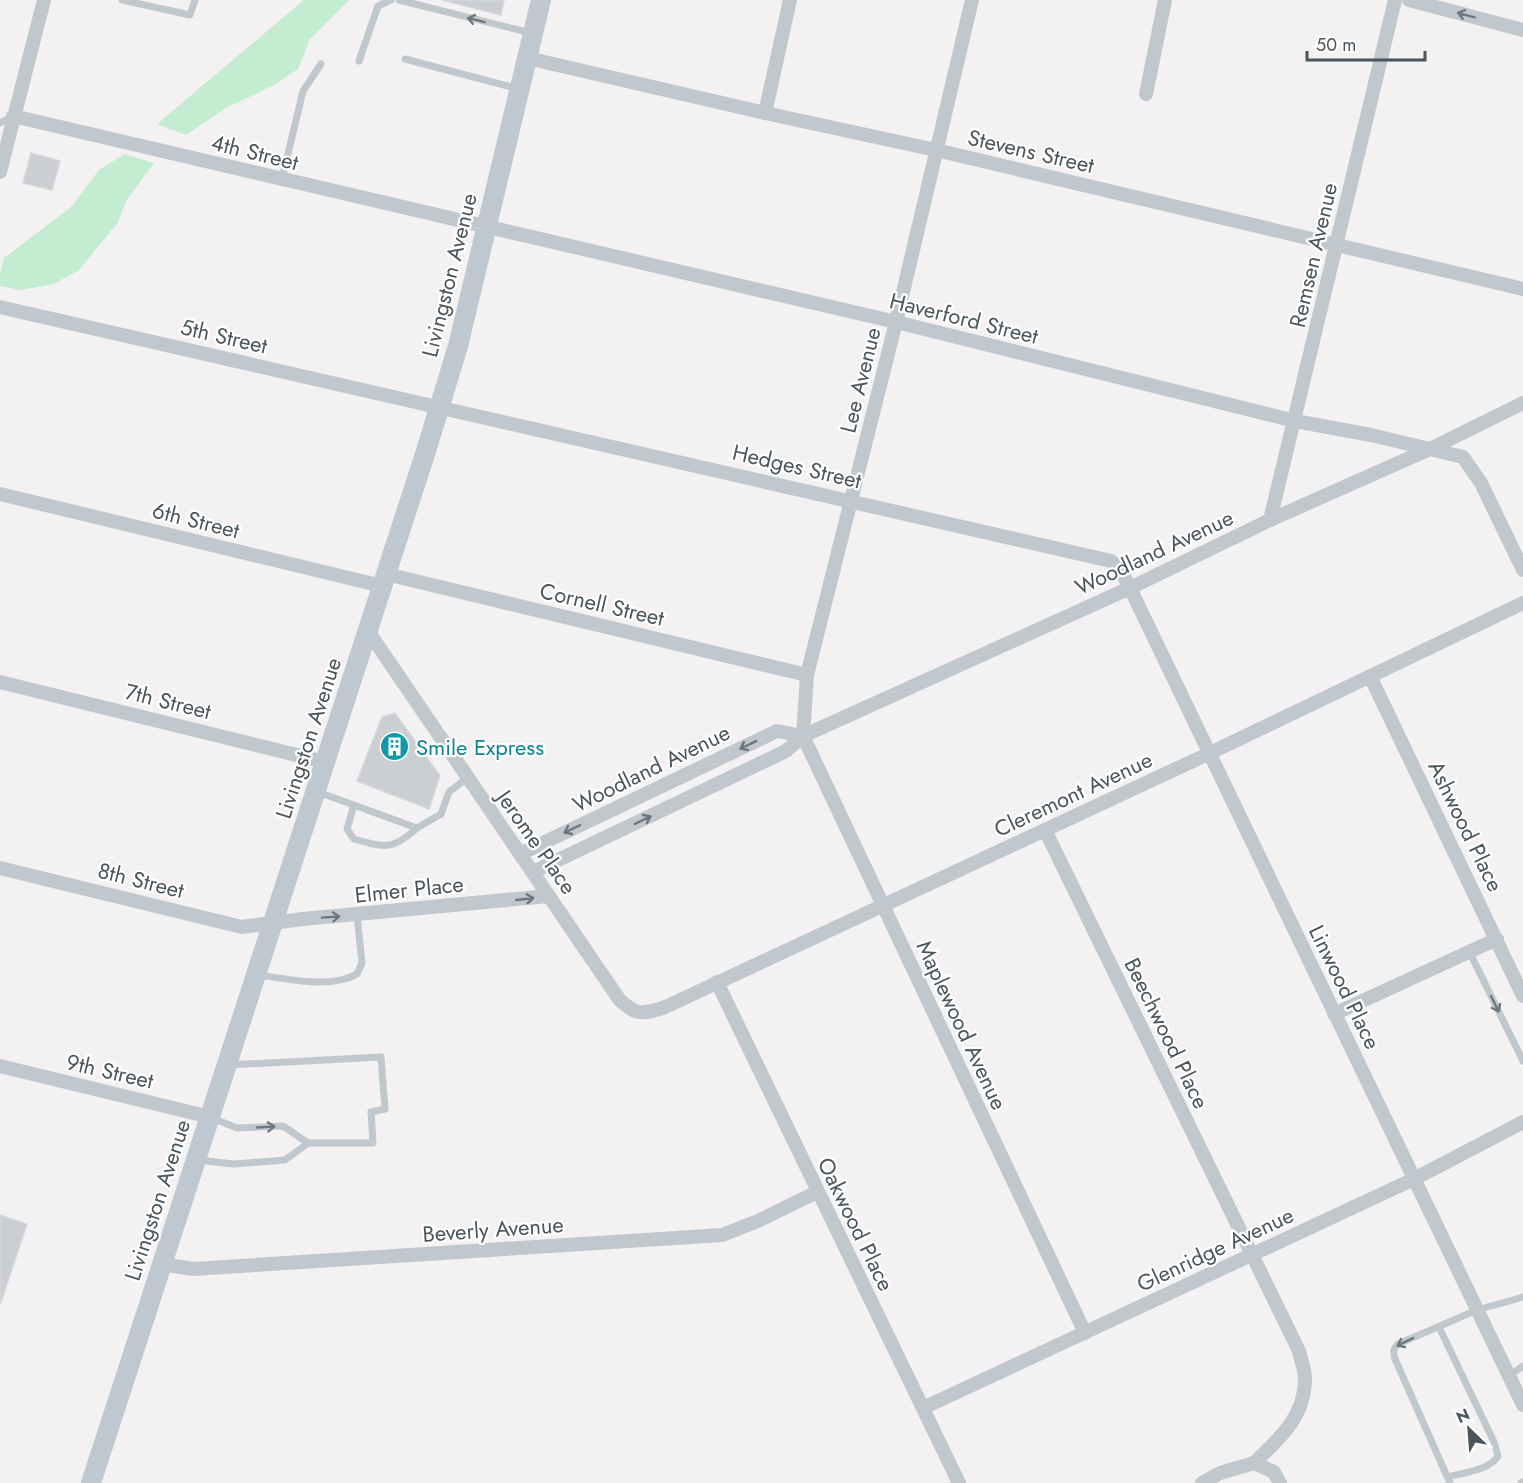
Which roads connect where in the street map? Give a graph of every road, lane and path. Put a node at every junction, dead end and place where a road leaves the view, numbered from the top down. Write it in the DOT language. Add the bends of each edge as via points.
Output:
graph roads {
  1 [pos="44,0"];
  2 [pos="122,0"];
  3 [pos="195,0"];
  4 [pos="391,0"];
  5 [pos="399,0"];
  6 [pos="541,0"];
  7 [pos="790,0"];
  8 [pos="972,0"];
  9 [pos="1165,0"];
  10 [pos="1395,0"];
  11 [pos="1409,0"];
  12 [pos="1523,30"];
  13 [pos="533,34"];
  14 [pos="527,58"];
  15 [pos="405,59"];
  16 [pos="359,61"];
  17 [pos="321,64"];
  18 [pos="520,89"];
  19 [pos="1146,94"];
  20 [pos="765,113"];
  21 [pos="7,120"];
  22 [pos="936,150"];
  23 [pos="0,172"];
  24 [pos="282,180"];
  25 [pos="487,228"];
  26 [pos="1338,245"];
  27 [pos="1523,289"];
  28 [pos="0,307"];
  29 [pos="896,322"];
  30 [pos="1523,404"];
  31 [pos="440,406"];
  32 [pos="1295,421"];
  33 [pos="1432,448"];
  34 [pos="0,494"];
  35 [pos="852,500"];
  36 [pos="1270,520"];
  37 [pos="1523,570"];
  38 [pos="384,580"];
  39 [pos="1130,588"];
  40 [pos="1523,603"];
  41 [pos="368,631"];
  42 [pos="807,675"];
  43 [pos="1370,676"];
  44 [pos="0,682"];
  45 [pos="803,736"];
  46 [pos="1208,754"];
  47 [pos="325,762"];
  48 [pos="467,778"];
  49 [pos="316,791"];
  50 [pos="354,805"];
  51 [pos="417,828"];
  52 [pos="1045,830"];
  53 [pos="520,854"];
  54 [pos="0,868"];
  55 [pos="533,872"];
  56 [pos="549,896"];
  57 [pos="883,906"];
  58 [pos="357,915"];
  59 [pos="273,923"];
  60 [pos="1497,939"];
  61 [pos="1469,951"];
  62 [pos="256,975"];
  63 [pos="717,982"];
  64 [pos="1523,996"];
  65 [pos="636,1012"];
  66 [pos="1334,1014"];
  67 [pos="1523,1061"];
  68 [pos="227,1065"];
  69 [pos="0,1066"];
  70 [pos="210,1118"];
  71 [pos="1523,1122"];
  72 [pos="308,1143"];
  73 [pos="196,1160"];
  74 [pos="1414,1179"];
  75 [pos="817,1192"];
  76 [pos="1251,1255"];
  77 [pos="162,1264"];
  78 [pos="1523,1297"];
  79 [pos="1477,1310"];
  80 [pos="1439,1327"];
  81 [pos="1085,1333"];
  82 [pos="1523,1366"];
  83 [pos="1509,1376"];
  84 [pos="1523,1405"];
  85 [pos="923,1408"];
  86 [pos="1254,1463"];
  87 [pos="1449,1480"];
  88 [pos="91,1483"];
  89 [pos="959,1483"];
  90 [pos="1202,1483"];
  91 [pos="1280,1483"];
  1 -- 21 [label="street"];
  2 -- 3 [label="lane" via="190,15"];
  4 -- 16 [label="lane" via="378,6"];
  13 -- 5 [label="lane, one-way"];
  6 -- 13 [label="main road, Livingston Avenue"];
  7 -- 20 [label="street"];
  8 -- 22 [label="street, Lee Avenue"];
  9 -- 19 [label="street"];
  10 -- 26 [label="street, Remsen Avenue"];
  12 -- 11 [label="street, one-way"];
  13 -- 14 [label="main road, Livingston Avenue"];
  14 -- 18 [label="main road, Livingston Avenue"];
  14 -- 20 [label="street, Stevens Street"];
  15 -- 18 [label="lane"];
  17 -- 24 [label="lane" via="303,91"];
  18 -- 25 [label="main road, Livingston Avenue"];
  20 -- 22 [label="street, Stevens Street"];
  21 -- 23 [label="street"];
  21 -- 24 [label="street, 4th Street"];
  22 -- 26 [label="street, Stevens Street"];
  22 -- 29 [label="street, Lee Avenue"];
  24 -- 25 [label="street, 4th Street"];
  25 -- 29 [label="street, Haverford Street"];
  25 -- 31 [label="main road, Livingston Avenue"];
  26 -- 27 [label="street, Stevens Street"];
  26 -- 32 [label="street, Remsen Avenue"];
  28 -- 31 [label="street, 5th Street"];
  29 -- 32 [label="street, Haverford Street"];
  29 -- 35 [label="street, Lee Avenue"];
  30 -- 33 [label="street, Woodland Avenue"];
  31 -- 35 [label="street, Hedges Street"];
  31 -- 38 [label="main road, Livingston Avenue"];
  32 -- 33 [label="street, Haverford Street"];
  32 -- 36 [label="street, Remsen Avenue"];
  33 -- 36 [label="street, Woodland Avenue"];
  33 -- 37 [label="street, Haverford Street" via="1463,458 1481,483"];
  34 -- 38 [label="street, 6th Street"];
  35 -- 39 [label="street, Hedges Street" via="1112,561"];
  35 -- 42 [label="street, Lee Avenue"];
  36 -- 39 [label="street, Woodland Avenue"];
  38 -- 41 [label="main road, Livingston Avenue"];
  38 -- 42 [label="street, Cornell Street"];
  39 -- 45 [label="street, Woodland Avenue"];
  39 -- 46 [label="street, Linwood Place"];
  40 -- 43 [label="street, Cleremont Avenue"];
  41 -- 47 [label="main road, Livingston Avenue"];
  41 -- 48 [label="street, Jerome Place"];
  42 -- 45 [label="street, Lee Avenue"];
  43 -- 46 [label="street, Cleremont Avenue"];
  43 -- 60 [label="street, Ashwood Place"];
  44 -- 47 [label="street, 7th Street"];
  45 -- 53 [label="street, Woodland Avenue, one-way" via="777,731"];
  55 -- 45 [label="street, Woodland Avenue, one-way" via="786,751"];
  45 -- 57 [label="street, Maplewood Avenue"];
  46 -- 52 [label="street, Cleremont Avenue"];
  46 -- 66 [label="street, Linwood Place"];
  47 -- 49 [label="main road, Livingston Avenue"];
  48 -- 51 [label="lane" via="449,792 441,814"];
  48 -- 53 [label="street, Jerome Place"];
  49 -- 50 [label="lane"];
  49 -- 59 [label="main road, Livingston Avenue"];
  50 -- 51 [label="lane"];
  50 -- 51 [label="lane" via="347,829 354,839 390,846"];
  52 -- 57 [label="street, Cleremont Avenue"];
  52 -- 76 [label="street, Beechwood Place"];
  53 -- 55 [label="street, Jerome Place"];
  54 -- 59 [label="street, 8th Street" via="242,927"];
  55 -- 56 [label="street, Jerome Place"];
  58 -- 56 [label="street, Elmer Place, one-way"];
  56 -- 65 [label="street, Jerome Place" via="620,999"];
  57 -- 63 [label="street, Cleremont Avenue"];
  57 -- 81 [label="street, Maplewood Avenue"];
  59 -- 58 [label="street, Elmer Place, one-way"];
  58 -- 62 [label="lane" via="362,963 357,974 341,980 304,981"];
  59 -- 62 [label="main road, Livingston Avenue"];
  60 -- 61 [label="street"];
  60 -- 64 [label="street, Ashwood Place"];
  61 -- 66 [label="street"];
  61 -- 67 [label="lane, one-way"];
  62 -- 68 [label="main road, Livingston Avenue"];
  63 -- 65 [label="street, Cleremont Avenue" via="663,1008"];
  63 -- 75 [label="street, Oakwood Place"];
  66 -- 74 [label="street, Linwood Place"];
  68 -- 70 [label="main road, Livingston Avenue"];
  68 -- 72 [label="lane" via="381,1057 385,1109 371,1112 373,1143"];
  69 -- 70 [label="street, 9th Street"];
  70 -- 72 [label="lane, one-way" via="237,1128 283,1126"];
  70 -- 73 [label="main road, Livingston Avenue"];
  71 -- 74 [label="street, Glenridge Avenue"];
  72 -- 73 [label="lane" via="285,1160 234,1164"];
  73 -- 77 [label="main road, Livingston Avenue"];
  74 -- 76 [label="street, Glenridge Avenue"];
  74 -- 79 [label="street, Linwood Place"];
  75 -- 77 [label="street, Beverly Avenue" via="722,1235 193,1269"];
  75 -- 85 [label="street, Oakwood Place"];
  76 -- 81 [label="street, Glenridge Avenue"];
  76 -- 86 [label="street, Beechwood Place" via="1299,1351 1306,1378 1302,1404 1286,1433"];
  77 -- 88 [label="main road, Livingston Avenue"];
  78 -- 79 [label="lane"];
  79 -- 80 [label="lane"];
  79 -- 83 [label="street, Linwood Place"];
  80 -- 87 [label="lane, one-way" via="1398,1344 1393,1352"];
  80 -- 87 [label="lane" via="1498,1456 1495,1462"];
  81 -- 85 [label="street, Glenridge Avenue"];
  82 -- 83 [label="lane"];
  83 -- 84 [label="street, Linwood Place"];
  85 -- 89 [label="street, Oakwood Place"];
  86 -- 90 [label="street"];
  86 -- 91 [label="street" via="1274,1472"];
}
